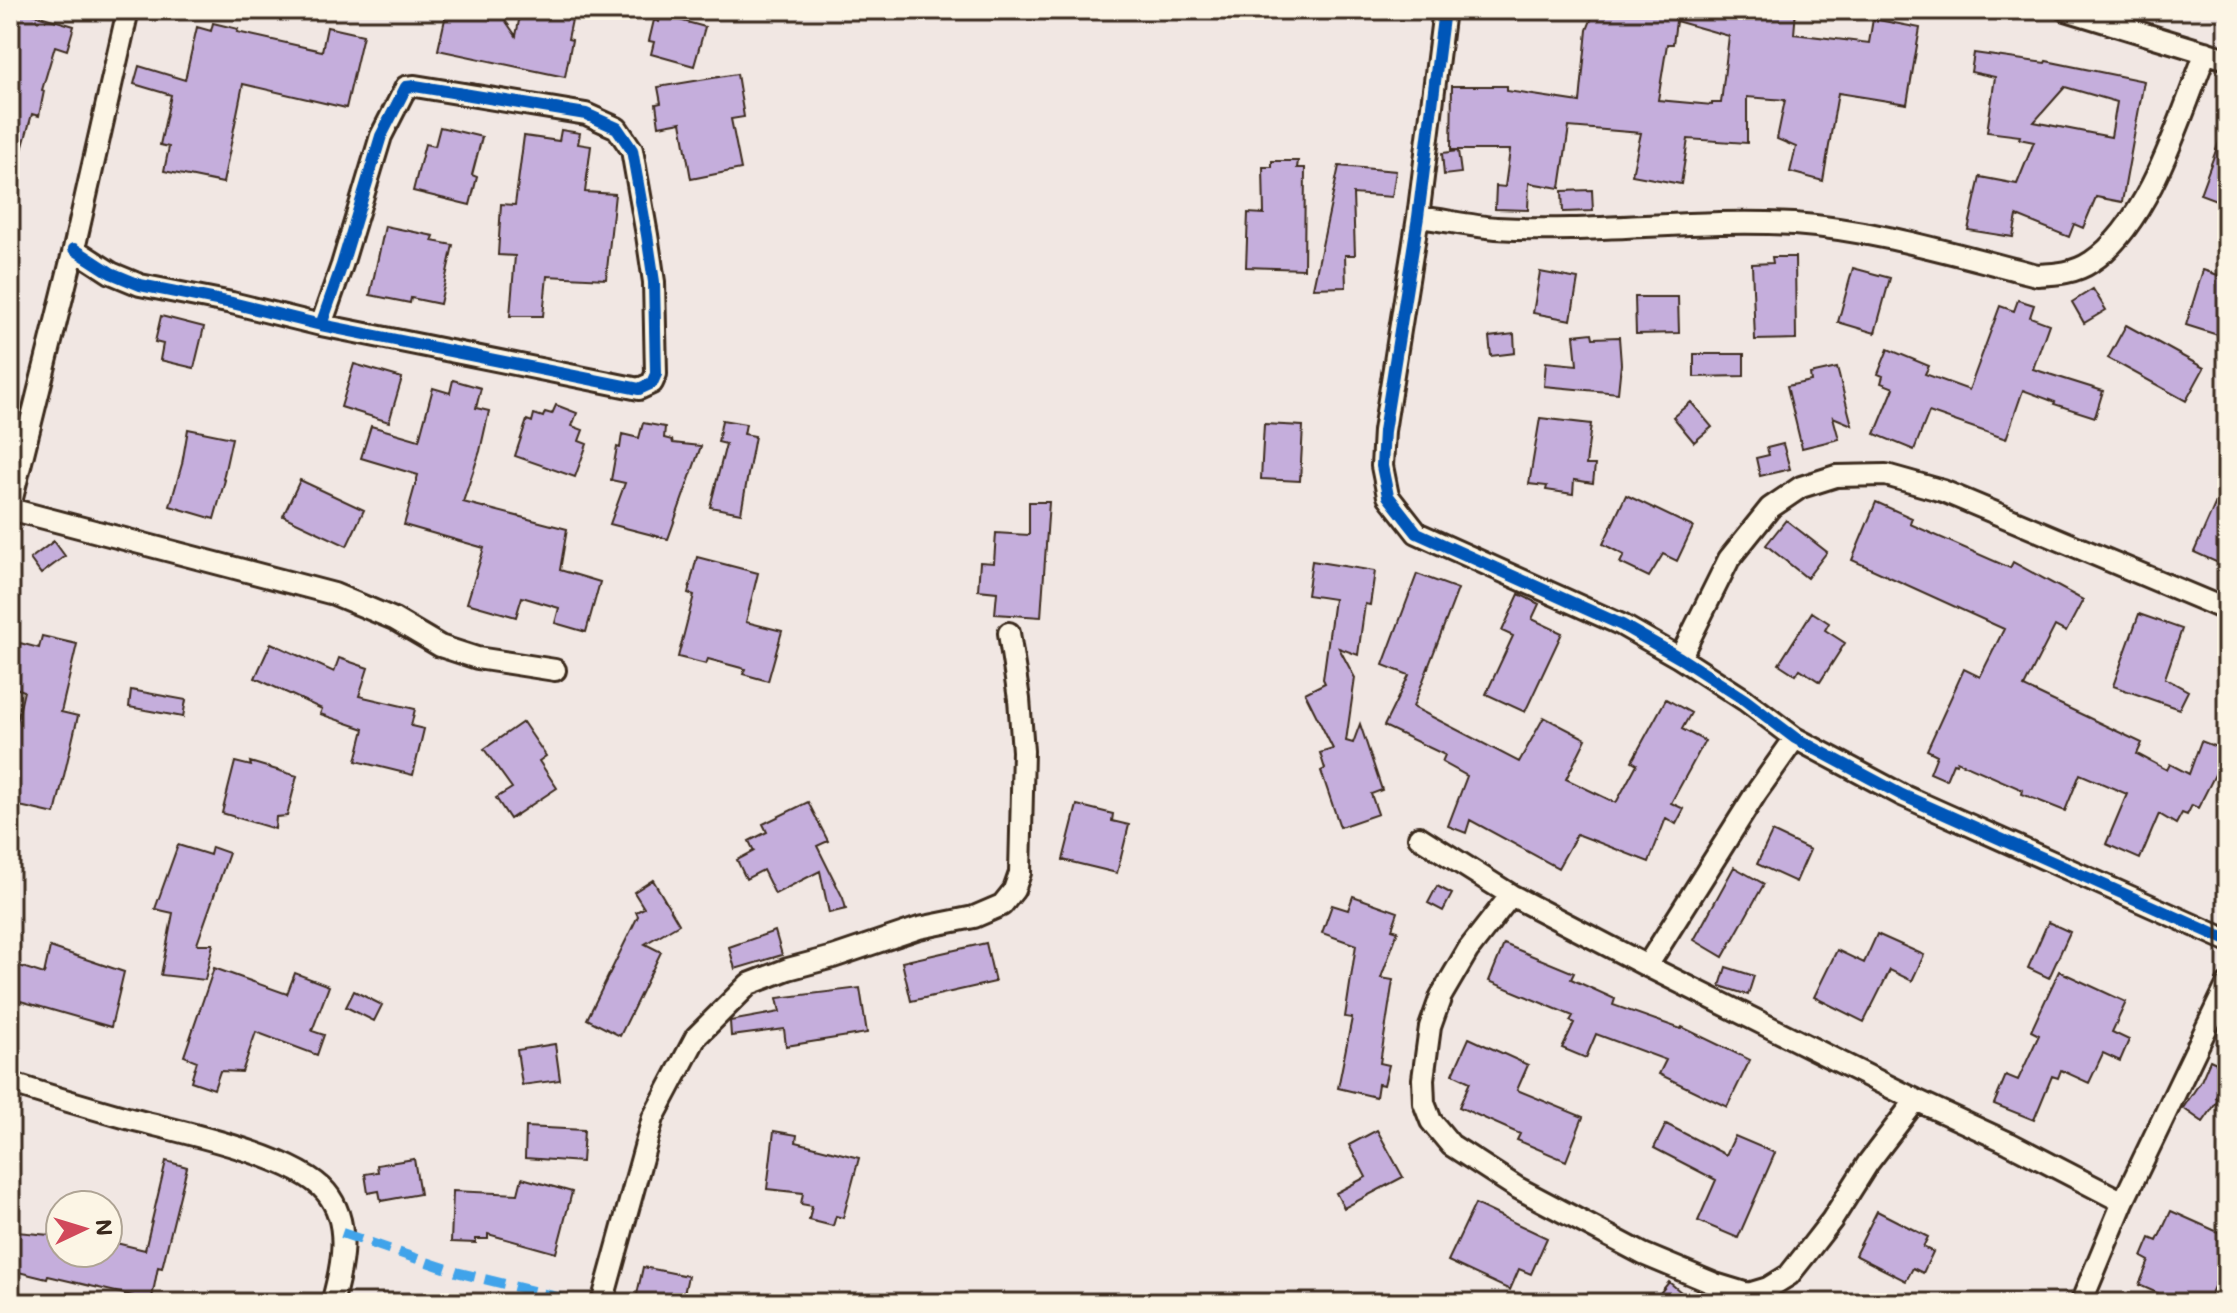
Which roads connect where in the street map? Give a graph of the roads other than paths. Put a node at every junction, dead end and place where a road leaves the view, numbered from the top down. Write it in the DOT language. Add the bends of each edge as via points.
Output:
graph roads {
  1 [pos="128,10"];
  2 [pos="1444,10"];
  3 [pos="2066,10"];
  4 [pos="2206,52"];
  5 [pos="2227,59"];
  6 [pos="1418,217"];
  7 [pos="74,249"];
  8 [pos="321,325"];
  9 [pos="10,508"];
  10 [pos="2227,610"];
  11 [pos="1009,633"];
  12 [pos="1680,658"];
  13 [pos="555,670"];
  14 [pos="1795,738"];
  15 [pos="1419,837"];
  16 [pos="1511,895"];
  17 [pos="2227,940"];
  18 [pos="1647,966"];
  19 [pos="2227,985"];
  20 [pos="10,1083"];
  21 [pos="1916,1100"];
  22 [pos="2123,1202"];
  23 [pos="332,1303"];
  24 [pos="602,1303"];
  25 [pos="2081,1303"];
  1 -- 7 [label="street"];
  2 -- 6 [label="street"];
  3 -- 4 [label="street"];
  4 -- 5 [label="street"];
  4 -- 6 [label="street" via="2133,219 2089,264 2066,273 2037,275 1854,230 1792,224 1548,229"];
  6 -- 12 [label="street" via="1384,431 1382,466 1388,496 1417,533 1622,625"];
  7 -- 8 [label="street" via="140,285"];
  7 -- 9 [label="street"];
  8 -- 8 [label="street" via="639,389 652,383 654,282 632,150 617,128 586,114 406,87 381,136"];
  9 -- 13 [label="street" via="334,594 440,646 477,658"];
  10 -- 12 [label="street" via="1943,491 1886,475 1836,476 1801,487 1770,508 1729,559"];
  11 -- 24 [label="street" via="1023,751 1020,873 1014,890 1002,905 974,917 919,928 788,969 749,984 738,994 696,1037 653,1118"];
  12 -- 14 [label="street"];
  14 -- 17 [label="street" via="1902,795"];
  14 -- 18 [label="street"];
  15 -- 16 [label="street"];
  16 -- 18 [label="street"];
  16 -- 21 [label="street" via="1468,950 1441,996 1430,1027 1424,1103 1451,1145 1516,1187 1643,1254 1748,1294 1768,1288 1789,1275 1808,1251"];
  18 -- 21 [label="street"];
  19 -- 22 [label="street"];
  20 -- 23 [label="street" via="251,1151 301,1173 326,1191 337,1211 342,1268"];
  21 -- 22 [label="street"];
  22 -- 25 [label="street"];
}
